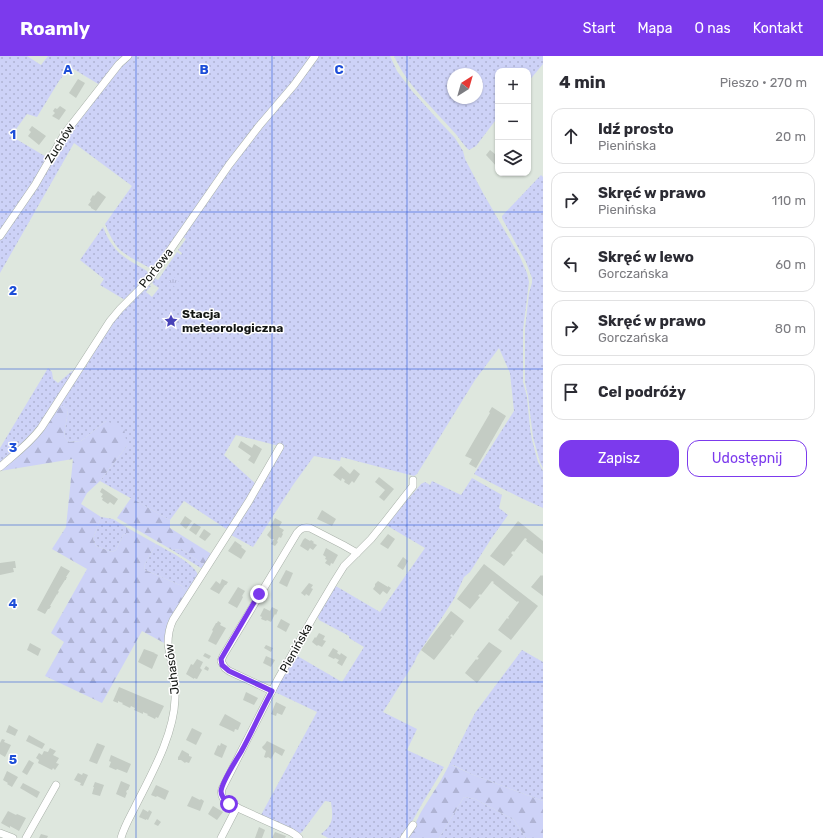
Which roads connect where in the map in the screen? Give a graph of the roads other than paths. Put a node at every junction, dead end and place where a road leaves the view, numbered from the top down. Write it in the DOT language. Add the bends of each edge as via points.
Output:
graph roads {
  1 [pos="128,56"];
  2 [pos="315,56"];
  3 [pos="0,236"];
  4 [pos="280,447"];
  5 [pos="0,467"];
  6 [pos="413,480"];
  7 [pos="357,553"];
  8 [pos="272,691"];
  9 [pos="56,784"];
  10 [pos="236,807"];
  11 [pos="413,825"];
  12 [pos="0,833"];
  13 [pos="13,838"];
  14 [pos="26,838"];
  15 [pos="121,838"];
  16 [pos="221,838"];
  17 [pos="299,838"];
  18 [pos="404,838"];
  1 -- 3 [label="street, Zuchów" via="65,133 35,185"];
  2 -- 5 [label="street, Portowa" via="247,140 150,279 110,321 41,428 23,448"];
  4 -- 15 [label="street, Juhasów" via="170,626 168,644 175,692 170,731"];
  6 -- 7 [label="street, Pienińska" via="413,486 394,511"];
  7 -- 8 [label="street, Pienińska" via="344,566"];
  7 -- 8 [label="street" via="305,527 299,530 277,564 221,661 229,671"];
  8 -- 10 [label="street, Pienińska" via="222,789 222,796"];
  9 -- 14 [label="street"];
  10 -- 16 [label="street"];
  10 -- 17 [label="street, Pienińska"];
  11 -- 18 [label="street"];
  12 -- 13 [label="street"];
}
